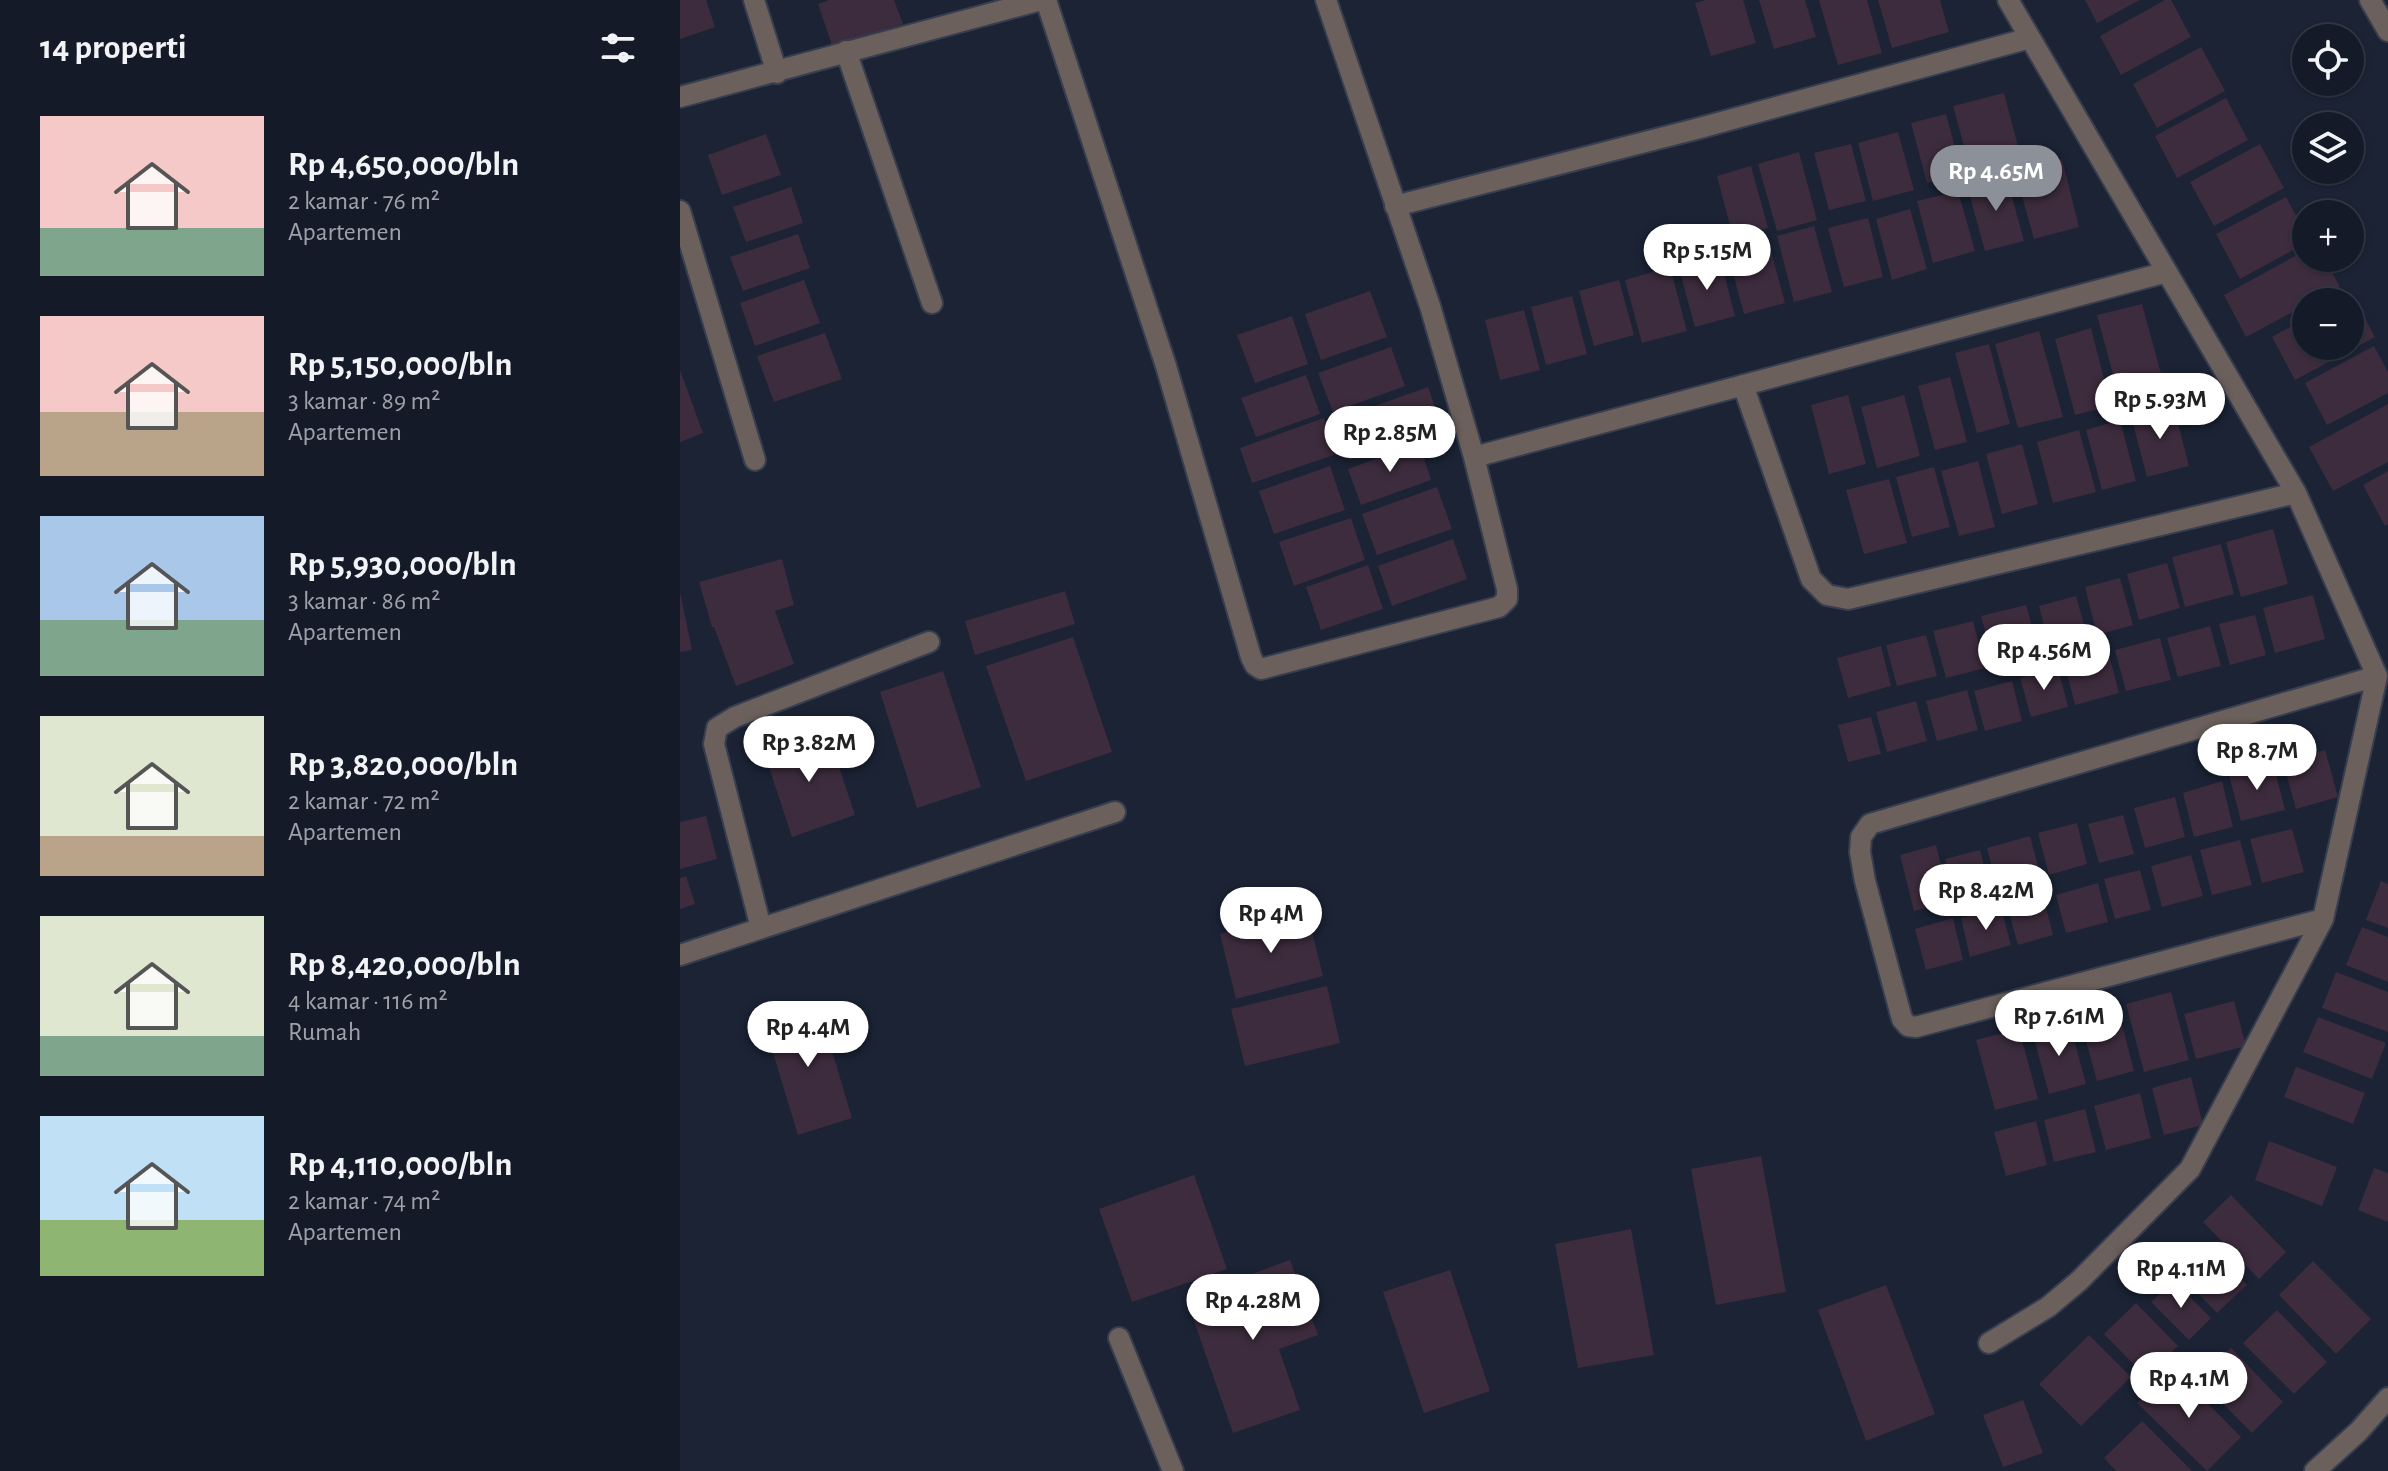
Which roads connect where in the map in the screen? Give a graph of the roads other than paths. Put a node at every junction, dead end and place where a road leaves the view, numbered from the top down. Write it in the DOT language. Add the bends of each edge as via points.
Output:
graph roads {
  1 [pos="754,0"];
  2 [pos="1043,0"];
  3 [pos="1326,0"];
  4 [pos="2008,0"];
  5 [pos="2370,0"];
  6 [pos="2388,31"];
  7 [pos="2030,38"];
  8 [pos="846,51"];
  9 [pos="777,73"];
  10 [pos="680,97"];
  11 [pos="1395,206"];
  12 [pos="680,211"];
  13 [pos="2167,272"];
  14 [pos="932,303"];
  15 [pos="1743,385"];
  16 [pos="1474,457"];
  17 [pos="755,460"];
  18 [pos="2296,493"];
  19 [pos="929,642"];
  20 [pos="2377,676"];
  21 [pos="1115,812"];
  22 [pos="2323,919"];
  23 [pos="761,928"];
  24 [pos="680,955"];
  25 [pos="1119,1338"];
  26 [pos="1989,1343"];
  27 [pos="2388,1398"];
  28 [pos="1173,1471"];
  29 [pos="2315,1471"];
  1 -- 9 [label="street"];
  2 -- 8 [label="street"];
  2 -- 16 [label="street" via="1166,366 1255,665 1261,669 1499,607 1507,599 1507,589"];
  3 -- 11 [label="street"];
  4 -- 7 [label="street"];
  5 -- 6 [label="street"];
  7 -- 11 [label="street"];
  7 -- 13 [label="street"];
  8 -- 9 [label="street"];
  8 -- 14 [label="street"];
  9 -- 10 [label="street"];
  11 -- 16 [label="street"];
  12 -- 17 [label="street"];
  13 -- 15 [label="street"];
  13 -- 18 [label="street"];
  15 -- 16 [label="street"];
  15 -- 18 [label="street" via="1811,579 1827,595 1848,599"];
  18 -- 20 [label="street"];
  19 -- 23 [label="street" via="717,728 714,744"];
  20 -- 22 [label="street"];
  20 -- 22 [label="street" via="1870,824 1861,837 1865,881 1908,1026"];
  21 -- 23 [label="street"];
  22 -- 26 [label="street" via="2190,1169 2079,1281"];
  23 -- 24 [label="street"];
  25 -- 28 [label="street"];
  27 -- 29 [label="street"];
}
